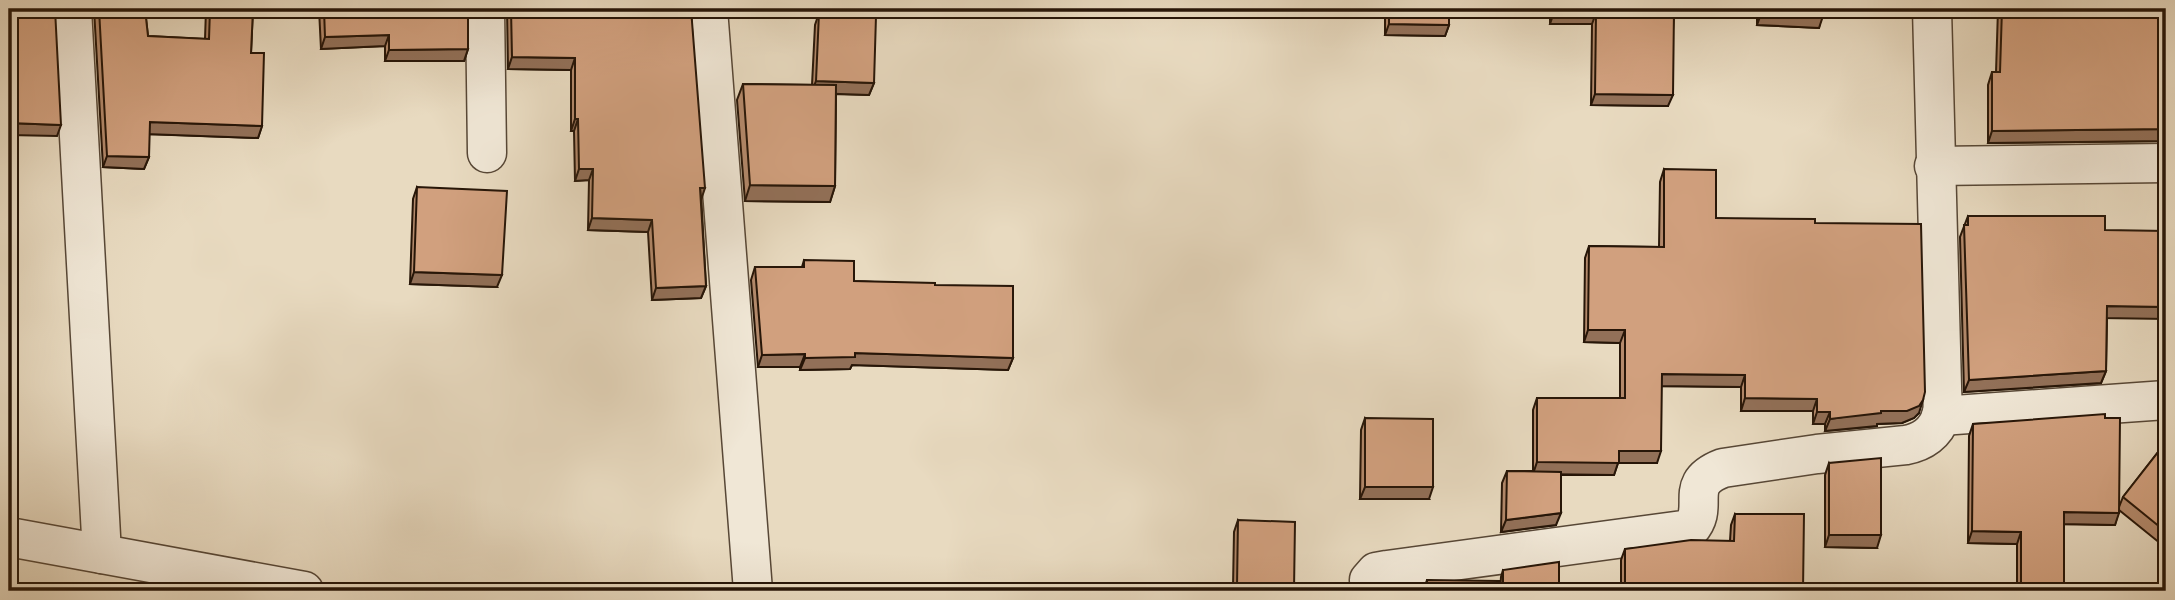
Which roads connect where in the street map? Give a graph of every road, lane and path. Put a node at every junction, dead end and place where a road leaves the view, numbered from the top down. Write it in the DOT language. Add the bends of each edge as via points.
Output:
graph roads {
  1 [pos="72,9"];
  2 [pos="485,9"];
  3 [pos="708,9"];
  4 [pos="1932,9"];
  5 [pos="487,153"];
  6 [pos="2166,163"];
  7 [pos="1934,166"];
  8 [pos="2166,400"];
  9 [pos="1941,416"];
  10 [pos="9,537"];
  11 [pos="102,554"];
  12 [pos="304,591"];
  13 [pos="753,591"];
  14 [pos="1370,591"];
  1 -- 11 [label="street"];
  2 -- 5 [label="street"];
  3 -- 13 [label="street"];
  4 -- 7 [label="street"];
  6 -- 7 [label="street"];
  7 -- 9 [label="street"];
  8 -- 9 [label="street"];
  9 -- 14 [label="street" via="1920,442 1723,468 1709,474 1700,484 1697,517 1690,529 1387,569 1369,580"];
  10 -- 11 [label="street"];
  11 -- 12 [label="street"];
}
